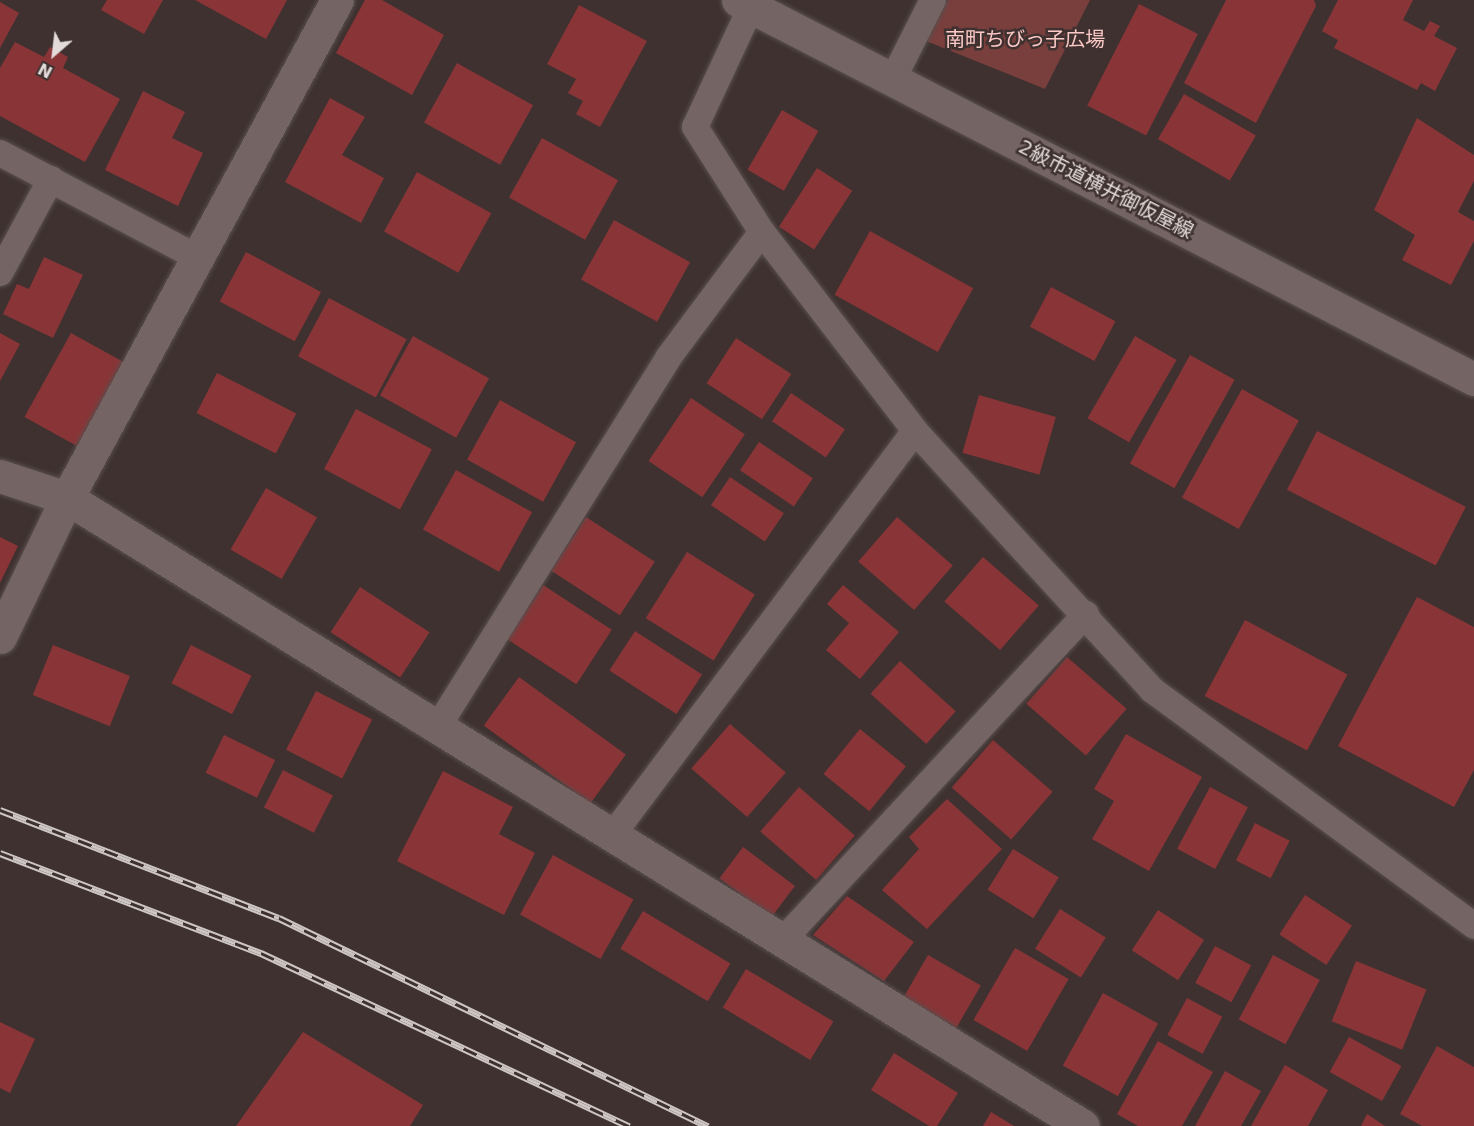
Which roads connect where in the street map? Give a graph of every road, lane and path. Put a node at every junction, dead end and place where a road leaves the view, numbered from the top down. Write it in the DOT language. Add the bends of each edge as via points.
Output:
graph roads {
  1 [pos="337,0"];
  2 [pos="933,0"];
  3 [pos="744,3"];
  4 [pos="892,81"];
  5 [pos="0,153"];
  6 [pos="51,179"];
  7 [pos="762,232"];
  8 [pos="198,258"];
  9 [pos="0,273"];
  10 [pos="1474,379"];
  11 [pos="915,431"];
  12 [pos="0,476"];
  13 [pos="68,498"];
  14 [pos="1086,614"];
  15 [pos="0,637"];
  16 [pos="439,725"];
  17 [pos="614,833"];
  18 [pos="1474,926"];
  19 [pos="783,940"];
  20 [pos="1083,1126"];
  1 -- 8 [label="street"];
  2 -- 4 [label="lane"];
  3 -- 4 [label="street, 2級市道横井御仮屋線"];
  3 -- 7 [label="lane" via="695,127"];
  4 -- 10 [label="street, 2級市道横井御仮屋線"];
  5 -- 6 [label="lane"];
  6 -- 8 [label="lane"];
  6 -- 9 [label="lane"];
  7 -- 11 [label="lane"];
  7 -- 16 [label="lane" via="668,358"];
  8 -- 13 [label="street"];
  11 -- 14 [label="lane"];
  11 -- 17 [label="lane"];
  12 -- 13 [label="street"];
  13 -- 15 [label="street"];
  13 -- 16 [label="street"];
  14 -- 18 [label="lane" via="1152,690"];
  14 -- 19 [label="lane"];
  16 -- 17 [label="street"];
  17 -- 19 [label="street"];
  19 -- 20 [label="street"];
}
